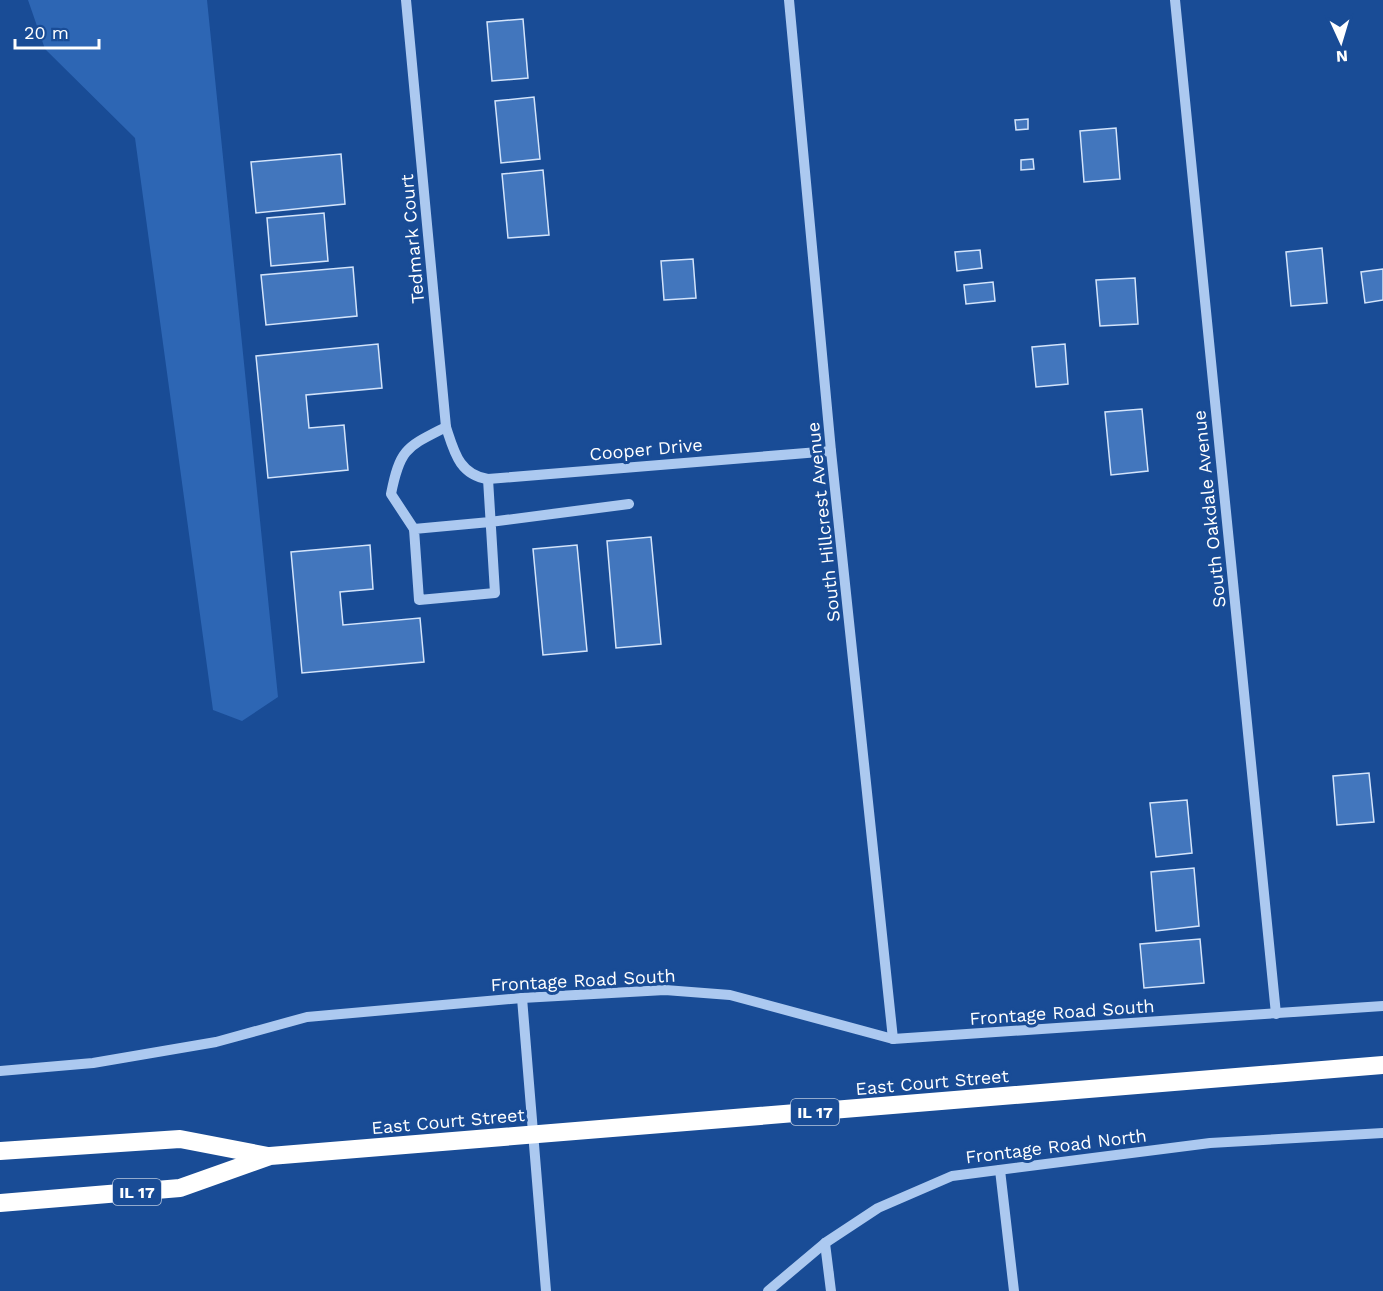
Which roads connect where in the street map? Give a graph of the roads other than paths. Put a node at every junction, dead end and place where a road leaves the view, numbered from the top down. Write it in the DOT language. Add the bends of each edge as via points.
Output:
graph roads {
  1 [pos="406,0"];
  2 [pos="789,0"];
  3 [pos="1175,0"];
  4 [pos="446,427"];
  5 [pos="831,451"];
  6 [pos="466,470"];
  7 [pos="488,479"];
  8 [pos="629,504"];
  9 [pos="490,522"];
  10 [pos="414,529"];
  11 [pos="522,998"];
  12 [pos="1383,1006"];
  13 [pos="1276,1014"];
  14 [pos="893,1039"];
  15 [pos="1383,1065"];
  16 [pos="0,1071"];
  17 [pos="1383,1133"];
  18 [pos="532,1135"];
  19 [pos="0,1151"];
  20 [pos="270,1156"];
  21 [pos="1000,1170"];
  22 [pos="0,1203"];
  23 [pos="825,1243"];
  24 [pos="546,1291"];
  25 [pos="768,1291"];
  26 [pos="831,1291"];
  27 [pos="1014,1291"];
  1 -- 4 [label="street, Tedmark Court"];
  2 -- 5 [label="street, South Hillcrest Avenue"];
  3 -- 13 [label="street, South Oakdale Avenue"];
  4 -- 6 [label="street, Tedmark Court" via="457,462"];
  4 -- 10 [label="street" via="408,446 395,473 391,494"];
  5 -- 7 [label="street, Cooper Drive"];
  5 -- 14 [label="street, South Hillcrest Avenue"];
  6 -- 7 [label="street, Cooper Drive"];
  7 -- 9 [label="street"];
  8 -- 9 [label="street"];
  9 -- 10 [label="street"];
  9 -- 10 [label="street" via="495,593 452,597 419,600"];
  11 -- 14 [label="street, Frontage Road South" via="665,990 730,995"];
  11 -- 16 [label="street, Frontage Road South" via="306,1017 216,1042 93,1063"];
  11 -- 18 [label="street"];
  12 -- 13 [label="street, Frontage Road South"];
  13 -- 14 [label="street, Frontage Road South"];
  15 -- 18 [label="highway, East Court Street / IL 17"];
  17 -- 21 [label="street, Frontage Road North" via="1209,1143"];
  18 -- 20 [label="highway, East Court Street / IL 17"];
  18 -- 24 [label="street"];
  19 -- 20 [label="highway, IL 17" via="180,1139"];
  20 -- 22 [label="highway, IL 17" via="180,1188"];
  21 -- 23 [label="street, Frontage Road North" via="952,1176 878,1208"];
  21 -- 27 [label="street"];
  23 -- 25 [label="street, Frontage Road North"];
  23 -- 26 [label="street"];
}
